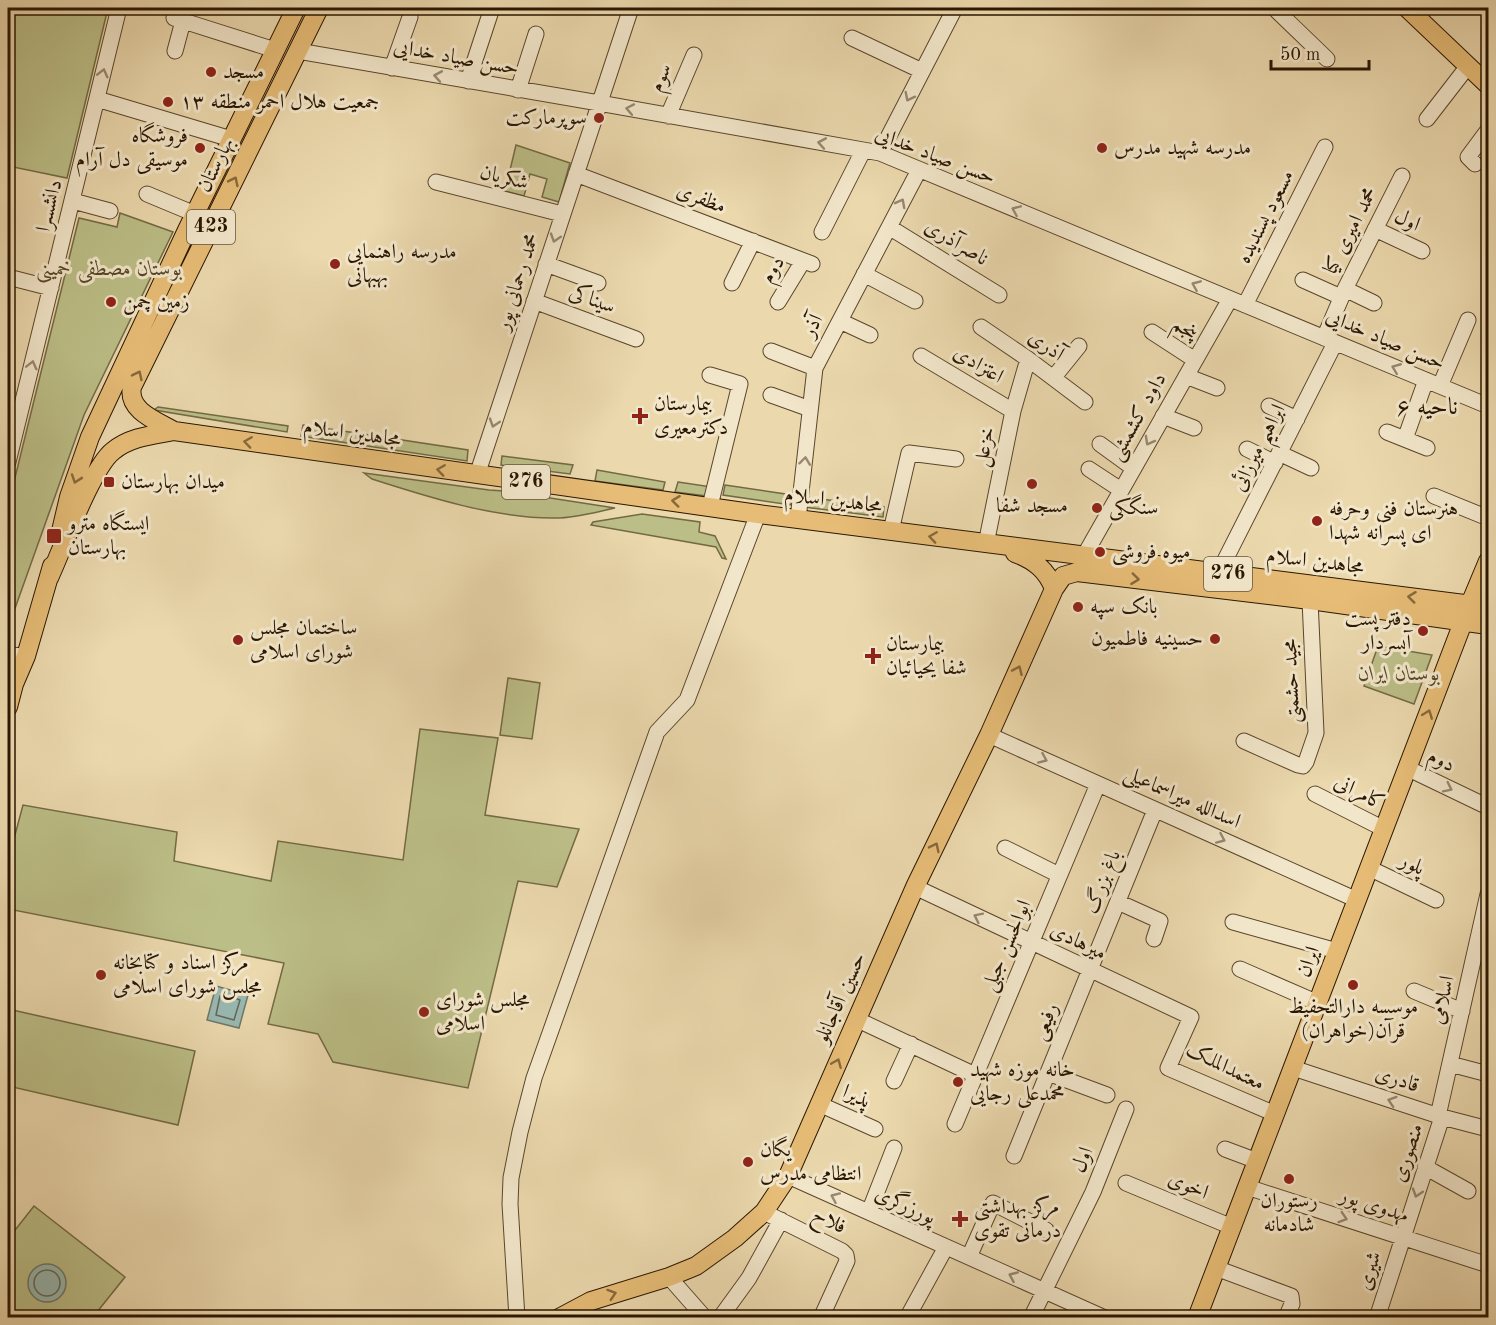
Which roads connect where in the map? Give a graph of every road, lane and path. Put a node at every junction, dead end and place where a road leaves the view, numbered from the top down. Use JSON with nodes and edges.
{"nodes":[{"id":1,"x":119,"y":8,"type":"edge"},
{"id":2,"x":296,"y":8,"type":"edge"},
{"id":3,"x":319,"y":8,"type":"edge"},
{"id":4,"x":492,"y":8,"type":"edge"},
{"id":5,"x":631,"y":8,"type":"edge"},
{"id":6,"x":955,"y":8,"type":"edge"},
{"id":7,"x":1274,"y":8,"type":"edge"},
{"id":8,"x":1407,"y":8,"type":"edge"},
{"id":9,"x":179,"y":14,"type":"edge"},
{"id":10,"x":411,"y":17,"type":"dead end"},
{"id":11,"x":536,"y":34,"type":"dead end"},
{"id":12,"x":852,"y":38,"type":"dead end"},
{"id":13,"x":275,"y":50,"type":"junction"},
{"id":14,"x":175,"y":51,"type":"dead end"},
{"id":15,"x":298,"y":51,"type":"junction"},
{"id":16,"x":694,"y":56,"type":"dead end"},
{"id":17,"x":1327,"y":59,"type":"dead end"},
{"id":18,"x":1468,"y":66,"type":"junction"},
{"id":19,"x":392,"y":68,"type":"junction"},
{"id":20,"x":922,"y":71,"type":"junction"},
{"id":21,"x":468,"y":81,"type":"junction"},
{"id":22,"x":1488,"y":85,"type":"edge"},
{"id":23,"x":518,"y":90,"type":"junction"},
{"id":24,"x":97,"y":99,"type":"junction"},
{"id":25,"x":599,"y":103,"type":"junction"},
{"id":26,"x":668,"y":116,"type":"junction"},
{"id":27,"x":1427,"y":119,"type":"dead end"},
{"id":28,"x":1488,"y":130,"type":"edge"},
{"id":29,"x":231,"y":139,"type":"junction"},
{"id":30,"x":1325,"y":147,"type":"dead end"},
{"id":31,"x":863,"y":151,"type":"junction"},
{"id":32,"x":880,"y":153,"type":"junction"},
{"id":33,"x":1475,"y":164,"type":"dead end"},
{"id":34,"x":919,"y":170,"type":"junction"},
{"id":35,"x":576,"y":174,"type":"junction"},
{"id":36,"x":1402,"y":176,"type":"dead end"},
{"id":37,"x":436,"y":182,"type":"dead end"},
{"id":38,"x":147,"y":194,"type":"dead end"},
{"id":39,"x":73,"y":201,"type":"junction"},
{"id":40,"x":110,"y":211,"type":"dead end"},
{"id":41,"x":195,"y":214,"type":"junction"},
{"id":42,"x":562,"y":214,"type":"junction"},
{"id":43,"x":889,"y":227,"type":"junction"},
{"id":44,"x":1375,"y":229,"type":"junction"},
{"id":45,"x":822,"y":232,"type":"dead end"},
{"id":46,"x":753,"y":241,"type":"junction"},
{"id":47,"x":1422,"y":251,"type":"dead end"},
{"id":48,"x":808,"y":262,"type":"joint"},
{"id":49,"x":546,"y":264,"type":"junction"},
{"id":50,"x":864,"y":274,"type":"junction"},
{"id":51,"x":8,"y":277,"type":"edge"},
{"id":52,"x":1304,"y":280,"type":"dead end"},
{"id":53,"x":598,"y":283,"type":"dead end"},
{"id":54,"x":732,"y":283,"type":"dead end"},
{"id":55,"x":51,"y":288,"type":"junction"},
{"id":56,"x":1343,"y":293,"type":"junction"},
{"id":57,"x":999,"y":295,"type":"dead end"},
{"id":58,"x":1230,"y":299,"type":"junction"},
{"id":59,"x":534,"y":301,"type":"junction"},
{"id":60,"x":915,"y":301,"type":"dead end"},
{"id":61,"x":778,"y":302,"type":"dead end"},
{"id":62,"x":1374,"y":303,"type":"dead end"},
{"id":63,"x":1245,"y":305,"type":"junction"},
{"id":64,"x":1468,"y":320,"type":"dead end"},
{"id":65,"x":840,"y":321,"type":"junction"},
{"id":66,"x":981,"y":327,"type":"dead end"},
{"id":67,"x":1152,"y":332,"type":"dead end"},
{"id":68,"x":870,"y":335,"type":"dead end"},
{"id":69,"x":636,"y":339,"type":"dead end"},
{"id":70,"x":1330,"y":340,"type":"junction"},
{"id":71,"x":1079,"y":346,"type":"dead end"},
{"id":72,"x":771,"y":351,"type":"dead end"},
{"id":73,"x":921,"y":356,"type":"dead end"},
{"id":74,"x":1028,"y":359,"type":"junction"},
{"id":75,"x":1195,"y":360,"type":"junction"},
{"id":76,"x":815,"y":368,"type":"junction"},
{"id":77,"x":710,"y":375,"type":"dead end"},
{"id":78,"x":1186,"y":376,"type":"junction"},
{"id":79,"x":1054,"y":377,"type":"junction"},
{"id":80,"x":1433,"y":383,"type":"junction"},
{"id":81,"x":1217,"y":388,"type":"dead end"},
{"id":82,"x":771,"y":395,"type":"dead end"},
{"id":83,"x":1086,"y":402,"type":"dead end"},
{"id":84,"x":1269,"y":406,"type":"dead end"},
{"id":85,"x":1488,"y":406,"type":"edge"},
{"id":86,"x":810,"y":409,"type":"junction"},
{"id":87,"x":1013,"y":411,"type":"junction"},
{"id":88,"x":1163,"y":416,"type":"junction"},
{"id":89,"x":1297,"y":419,"type":"junction"},
{"id":90,"x":1194,"y":428,"type":"dead end"},
{"id":91,"x":174,"y":431,"type":"junction"},
{"id":92,"x":1387,"y":432,"type":"dead end"},
{"id":93,"x":1405,"y":439,"type":"junction"},
{"id":94,"x":1100,"y":444,"type":"dead end"},
{"id":95,"x":1427,"y":448,"type":"dead end"},
{"id":96,"x":1247,"y":449,"type":"dead end"},
{"id":97,"x":1277,"y":458,"type":"junction"},
{"id":98,"x":956,"y":459,"type":"dead end"},
{"id":99,"x":8,"y":462,"type":"edge"},
{"id":100,"x":1134,"y":468,"type":"junction"},
{"id":101,"x":1311,"y":468,"type":"dead end"},
{"id":102,"x":1089,"y":469,"type":"dead end"},
{"id":103,"x":477,"y":475,"type":"junction"},
{"id":104,"x":1121,"y":490,"type":"junction"},
{"id":105,"x":1434,"y":496,"type":"dead end"},
{"id":106,"x":710,"y":506,"type":"junction"},
{"id":107,"x":758,"y":514,"type":"junction"},
{"id":108,"x":1488,"y":518,"type":"edge"},
{"id":109,"x":798,"y":519,"type":"junction"},
{"id":110,"x":891,"y":531,"type":"junction"},
{"id":111,"x":986,"y":544,"type":"junction"},
{"id":112,"x":1488,"y":561,"type":"edge"},
{"id":113,"x":1080,"y":564,"type":"junction"},
{"id":114,"x":1219,"y":572,"type":"junction"},
{"id":115,"x":49,"y":578,"type":"junction"},
{"id":116,"x":1054,"y":589,"type":"junction"},
{"id":117,"x":1310,"y":600,"type":"junction"},
{"id":118,"x":1470,"y":604,"type":"junction"},
{"id":119,"x":1488,"y":607,"type":"edge"},
{"id":120,"x":1463,"y":622,"type":"junction"},
{"id":121,"x":1488,"y":625,"type":"edge"},
{"id":122,"x":17,"y":656,"type":"edge"},
{"id":123,"x":11,"y":683,"type":"edge"},
{"id":124,"x":8,"y":707,"type":"edge"},
{"id":125,"x":989,"y":735,"type":"junction"},
{"id":126,"x":1244,"y":741,"type":"dead end"},
{"id":127,"x":1407,"y":768,"type":"junction"},
{"id":128,"x":1098,"y":784,"type":"junction"},
{"id":129,"x":1315,"y":794,"type":"dead end"},
{"id":130,"x":1488,"y":807,"type":"edge"},
{"id":131,"x":1155,"y":810,"type":"junction"},
{"id":132,"x":1384,"y":830,"type":"junction"},
{"id":133,"x":1005,"y":848,"type":"dead end"},
{"id":134,"x":1369,"y":868,"type":"junction"},
{"id":135,"x":1059,"y":875,"type":"junction"},
{"id":136,"x":915,"y":887,"type":"junction"},
{"id":137,"x":1488,"y":894,"type":"edge"},
{"id":138,"x":1357,"y":900,"type":"junction"},
{"id":139,"x":1436,"y":900,"type":"dead end"},
{"id":140,"x":1118,"y":902,"type":"junction"},
{"id":141,"x":1486,"y":915,"type":"edge"},
{"id":142,"x":1233,"y":922,"type":"dead end"},
{"id":143,"x":1154,"y":939,"type":"dead end"},
{"id":144,"x":1031,"y":943,"type":"junction"},
{"id":145,"x":1337,"y":951,"type":"junction"},
{"id":146,"x":1481,"y":960,"type":"edge"},
{"id":147,"x":1240,"y":969,"type":"dead end"},
{"id":148,"x":1090,"y":971,"type":"junction"},
{"id":149,"x":1414,"y":991,"type":"dead end"},
{"id":150,"x":1318,"y":1003,"type":"junction"},
{"id":151,"x":1462,"y":1011,"type":"junction"},
{"id":152,"x":1191,"y":1017,"type":"joint"},
{"id":153,"x":856,"y":1019,"type":"junction"},
{"id":154,"x":911,"y":1044,"type":"junction"},
{"id":155,"x":1450,"y":1064,"type":"junction"},
{"id":156,"x":1293,"y":1068,"type":"junction"},
{"id":157,"x":1048,"y":1073,"type":"junction"},
{"id":158,"x":1488,"y":1074,"type":"edge"},
{"id":159,"x":975,"y":1075,"type":"junction"},
{"id":160,"x":894,"y":1081,"type":"dead end"},
{"id":161,"x":1107,"y":1095,"type":"dead end"},
{"id":162,"x":819,"y":1104,"type":"junction"},
{"id":163,"x":1126,"y":1109,"type":"dead end"},
{"id":164,"x":1275,"y":1114,"type":"junction"},
{"id":165,"x":1440,"y":1117,"type":"junction"},
{"id":166,"x":955,"y":1124,"type":"dead end"},
{"id":167,"x":875,"y":1129,"type":"dead end"},
{"id":168,"x":1488,"y":1129,"type":"edge"},
{"id":169,"x":894,"y":1148,"type":"dead end"},
{"id":170,"x":1225,"y":1149,"type":"dead end"},
{"id":171,"x":1014,"y":1156,"type":"dead end"},
{"id":172,"x":1257,"y":1161,"type":"junction"},
{"id":173,"x":1425,"y":1167,"type":"junction"},
{"id":174,"x":788,"y":1176,"type":"junction"},
{"id":175,"x":1126,"y":1183,"type":"dead end"},
{"id":176,"x":1247,"y":1187,"type":"junction"},
{"id":177,"x":1468,"y":1191,"type":"dead end"},
{"id":178,"x":764,"y":1212,"type":"junction"},
{"id":179,"x":869,"y":1212,"type":"junction"},
{"id":180,"x":781,"y":1220,"type":"junction"},
{"id":181,"x":1232,"y":1227,"type":"junction"},
{"id":182,"x":1046,"y":1230,"type":"dead end"},
{"id":183,"x":1402,"y":1237,"type":"junction"},
{"id":184,"x":946,"y":1247,"type":"junction"},
{"id":185,"x":969,"y":1257,"type":"junction"},
{"id":186,"x":1488,"y":1265,"type":"edge"},
{"id":187,"x":1216,"y":1268,"type":"junction"},
{"id":188,"x":669,"y":1277,"type":"junction"},
{"id":189,"x":1044,"y":1291,"type":"junction"},
{"id":190,"x":518,"y":1317,"type":"edge"},
{"id":191,"x":559,"y":1317,"type":"edge"},
{"id":192,"x":705,"y":1317,"type":"edge"},
{"id":193,"x":720,"y":1317,"type":"edge"},
{"id":194,"x":821,"y":1317,"type":"edge"},
{"id":195,"x":907,"y":1317,"type":"edge"},
{"id":196,"x":1031,"y":1317,"type":"edge"},
{"id":197,"x":1105,"y":1317,"type":"edge"},
{"id":198,"x":1197,"y":1317,"type":"edge"},
{"id":199,"x":1286,"y":1317,"type":"edge"},
{"id":200,"x":1377,"y":1317,"type":"edge"}],
"edges":[{"from":24,"to":1,"type":"street","name":"دانشسرا","one_way":true},
{"from":2,"to":13,"type":"main road","name":"بهارستان","number":"423"},
{"from":3,"to":15,"type":"main road","name":"بهارستان","number":"423"},
{"from":4,"to":21,"type":"street"},
{"from":5,"to":25,"type":"street","name":"محمد رحمانی پور"},
{"from":6,"to":20,"type":"street"},
{"from":7,"to":17,"type":"street"},
{"from":8,"to":18,"type":"main road"},
{"from":9,"to":13,"type":"street"},
{"from":9,"to":14,"type":"street"},
{"from":10,"to":19,"type":"street"},
{"from":11,"to":23,"type":"street"},
{"from":12,"to":20,"type":"street"},
{"from":13,"to":29,"type":"main road","name":"بهارستان","number":"423"},
{"from":15,"to":19,"type":"street","name":"حسن صیاد خدایی"},
{"from":91,"to":15,"type":"main road","name":"بهارستان","number":"423","one_way":true},
{"from":16,"to":26,"type":"street","name":"سوم"},
{"from":18,"to":22,"type":"main road"},
{"from":18,"to":27,"type":"street"},
{"from":21,"to":19,"type":"street","name":"حسن صیاد خدایی","one_way":true},
{"from":20,"to":32,"type":"street","one_way":true},
{"from":21,"to":23,"type":"street","name":"حسن صیاد خدایی"},
{"from":23,"to":25,"type":"street","name":"حسن صیاد خدایی"},
{"from":24,"to":29,"type":"street"},
{"from":24,"to":39,"type":"street","name":"دانشسرا"},
{"from":26,"to":25,"type":"street","name":"حسن صیاد خدایی","one_way":true},
{"from":25,"to":35,"type":"street","name":"محمد رحمانی پور"},
{"from":31,"to":26,"type":"street","name":"حسن صیاد خدایی","one_way":true},
{"from":28,"to":33,"type":"street"},
{"from":29,"to":41,"type":"main road","name":"بهارستان","number":"423"},
{"from":30,"to":63,"type":"street","name":"مسعود پسندیده"},
{"from":31,"to":32,"type":"street","name":"حسن صیاد خدایی"},
{"from":31,"to":45,"type":"street"},
{"from":32,"to":34,"type":"street","name":"حسن صیاد خدایی"},
{"from":43,"to":34,"type":"street","name":"آذر","one_way":true},
{"from":58,"to":34,"type":"street","name":"حسن صیاد خدایی","one_way":true},
{"from":35,"to":42,"type":"street","name":"محمد رحمانی پور"},
{"from":35,"to":46,"type":"street","name":"مظفری"},
{"from":36,"to":44,"type":"street","name":"محمد امیری کیا"},
{"from":37,"to":42,"type":"street","name":"شکریان"},
{"from":38,"to":41,"type":"street"},
{"from":39,"to":40,"type":"street"},
{"from":39,"to":55,"type":"street","name":"دانشسرا"},
{"from":41,"to":115,"type":"main road","name":"بهارستان","number":"423","one_way":true},
{"from":42,"to":49,"type":"street","name":"محمد رحمانی پور","one_way":true},
{"from":43,"to":50,"type":"street","name":"آذر"},
{"from":43,"to":57,"type":"street","name":"ناصرآذری"},
{"from":44,"to":47,"type":"street","name":"اول"},
{"from":44,"to":56,"type":"street","name":"محمد امیری کیا"},
{"from":46,"to":48,"type":"street","name":"مظفری"},
{"from":46,"to":54,"type":"street"},
{"from":48,"to":61,"type":"street","name":"دوم"},
{"from":49,"to":53,"type":"street"},
{"from":49,"to":59,"type":"street","name":"محمد رحمانی پور"},
{"from":50,"to":60,"type":"street"},
{"from":50,"to":65,"type":"street","name":"آذر"},
{"from":51,"to":55,"type":"street"},
{"from":52,"to":56,"type":"street"},
{"from":99,"to":55,"type":"street","name":"دانشسرا","one_way":true},
{"from":56,"to":62,"type":"street"},
{"from":56,"to":70,"type":"street","name":"محمد امیری کیا"},
{"from":58,"to":63,"type":"street","name":"حسن صیاد خدایی"},
{"from":58,"to":75,"type":"street","name":"داود کشمشی"},
{"from":59,"to":69,"type":"street","name":"سیناکی"},
{"from":59,"to":103,"type":"street","name":"محمد رحمانی پور","one_way":true},
{"from":63,"to":70,"type":"street","name":"حسن صیاد خدایی"},
{"from":64,"to":80,"type":"street"},
{"from":65,"to":68,"type":"street"},
{"from":65,"to":76,"type":"street","name":"آذر"},
{"from":66,"to":74,"type":"street","name":"آذری"},
{"from":67,"to":75,"type":"street","name":"پنجم"},
{"from":80,"to":70,"type":"street","name":"حسن صیاد خدایی","one_way":true},
{"from":70,"to":89,"type":"street","name":"ابراهیم میرزائی"},
{"from":71,"to":79,"type":"street"},
{"from":72,"to":76,"type":"street"},
{"from":73,"to":87,"type":"street","name":"اعتزادی"},
{"from":74,"to":79,"type":"street","name":"آذری"},
{"from":74,"to":87,"type":"street","name":"خزعل"},
{"from":75,"to":78,"type":"street","name":"داود کشمشی"},
{"from":76,"to":86,"type":"street","name":"آذر"},
{"from":77,"to":106,"type":"street"},
{"from":78,"to":81,"type":"street"},
{"from":78,"to":88,"type":"street","name":"داود کشمشی"},
{"from":79,"to":83,"type":"street","name":"آذری"},
{"from":80,"to":85,"type":"street","name":"حسن صیاد خدایی"},
{"from":80,"to":93,"type":"street"},
{"from":82,"to":86,"type":"street"},
{"from":84,"to":89,"type":"street"},
{"from":109,"to":86,"type":"street","name":"آذر","one_way":true},
{"from":87,"to":111,"type":"street","name":"خزعل"},
{"from":88,"to":90,"type":"street"},
{"from":88,"to":100,"type":"street","name":"داود کشمشی","one_way":true},
{"from":89,"to":97,"type":"street","name":"ابراهیم میرزائی"},
{"from":103,"to":91,"type":"main road","name":"مجاهدین اسلام","number":"276","one_way":true},
{"from":91,"to":115,"type":"main road","name":"بهارستان"},
{"from":92,"to":93,"type":"street"},
{"from":93,"to":95,"type":"street"},
{"from":94,"to":100,"type":"street"},
{"from":96,"to":97,"type":"street"},
{"from":97,"to":101,"type":"street"},
{"from":97,"to":114,"type":"street","name":"ابراهیم میرزائی"},
{"from":98,"to":110,"type":"street"},
{"from":100,"to":104,"type":"street","name":"داود کشمشی"},
{"from":102,"to":104,"type":"street"},
{"from":106,"to":103,"type":"main road","name":"مجاهدین اسلام","number":"276","one_way":true},
{"from":104,"to":113,"type":"street","name":"داود کشمشی"},
{"from":105,"to":108,"type":"street"},
{"from":106,"to":107,"type":"main road","name":"مجاهدین اسلام","number":"276"},
{"from":107,"to":109,"type":"main road","name":"مجاهدین اسلام","number":"276"},
{"from":107,"to":190,"type":"street"},
{"from":109,"to":110,"type":"main road","name":"مجاهدین اسلام","number":"276"},
{"from":111,"to":110,"type":"main road","name":"مجاهدین اسلام","number":"276","one_way":true},
{"from":111,"to":113,"type":"main road","name":"مجاهدین اسلام","number":"276"},
{"from":111,"to":116,"type":"main road"},
{"from":112,"to":118,"type":"main road","name":"ایران"},
{"from":113,"to":114,"type":"main road","name":"مجاهدین اسلام","number":"276"},
{"from":113,"to":116,"type":"main road"},
{"from":113,"to":117,"type":"main road","name":"مجاهدین اسلام","number":"276","one_way":true},
{"from":118,"to":114,"type":"main road","name":"مجاهدین اسلام","number":"276","one_way":true},
{"from":115,"to":122,"type":"main road","name":"بهارستان","number":"423"},
{"from":125,"to":116,"type":"main road","name":"حسین آقاجانلو","one_way":true},
{"from":117,"to":120,"type":"main road","name":"مجاهدین اسلام","number":"276"},
{"from":117,"to":126,"type":"street","name":"مجید حشمتی"},
{"from":118,"to":119,"type":"main road","name":"مجاهدین اسلام","number":"276"},
{"from":118,"to":120,"type":"main road","name":"ایران"},
{"from":120,"to":121,"type":"main road","name":"مجاهدین اسلام","number":"276"},
{"from":127,"to":120,"type":"main road","name":"ایران","one_way":true},
{"from":122,"to":123,"type":"main road","name":"بهارستان","number":"423"},
{"from":123,"to":124,"type":"main road","name":"بهارستان","number":"423"},
{"from":125,"to":128,"type":"street","name":"اسدالله میراسماعیلی","one_way":true},
{"from":136,"to":125,"type":"main road","name":"حسین آقاجانلو","one_way":true},
{"from":127,"to":130,"type":"street","name":"دوم","one_way":true},
{"from":127,"to":132,"type":"main road","name":"ایران"},
{"from":128,"to":131,"type":"street","name":"اسدالله میراسماعیلی"},
{"from":128,"to":135,"type":"street","name":"ابوالحسن جبلی"},
{"from":129,"to":132,"type":"street","name":"کامرانی"},
{"from":131,"to":138,"type":"street","name":"اسدالله میراسماعیلی","one_way":true},
{"from":131,"to":140,"type":"street","name":"باغ بزرگ"},
{"from":132,"to":134,"type":"main road","name":"ایران"},
{"from":133,"to":135,"type":"street"},
{"from":134,"to":138,"type":"main road","name":"ایران"},
{"from":134,"to":139,"type":"street","name":"پلور"},
{"from":135,"to":144,"type":"street","name":"ابوالحسن جبلی"},
{"from":144,"to":136,"type":"street","name":"میرهادی","one_way":true},
{"from":136,"to":153,"type":"main road","name":"حسین آقاجانلو"},
{"from":137,"to":141,"type":"street","name":"اسلامی"},
{"from":138,"to":145,"type":"main road","name":"ایران"},
{"from":140,"to":143,"type":"street"},
{"from":140,"to":148,"type":"street","name":"باغ بزرگ"},
{"from":141,"to":146,"type":"street","name":"اسلامی"},
{"from":142,"to":145,"type":"street"},
{"from":144,"to":148,"type":"street","name":"میرهادی"},
{"from":144,"to":159,"type":"street","name":"ابوالحسن جبلی"},
{"from":145,"to":150,"type":"main road","name":"ایران"},
{"from":146,"to":151,"type":"street","name":"اسلامی"},
{"from":147,"to":150,"type":"street"},
{"from":148,"to":152,"type":"street","name":"میرهادی"},
{"from":148,"to":157,"type":"street","name":"رفیعی"},
{"from":149,"to":151,"type":"street"},
{"from":150,"to":156,"type":"main road","name":"ایران"},
{"from":151,"to":155,"type":"street","name":"اسلامی"},
{"from":152,"to":164,"type":"street","name":"معتمدالملک"},
{"from":153,"to":154,"type":"street"},
{"from":162,"to":153,"type":"main road","name":"حسین آقاجانلو","one_way":true},
{"from":154,"to":159,"type":"street"},
{"from":154,"to":160,"type":"street"},
{"from":155,"to":158,"type":"street"},
{"from":155,"to":165,"type":"street","name":"اسلامی"},
{"from":156,"to":164,"type":"main road","name":"ایران"},
{"from":165,"to":156,"type":"street","name":"قادرى","one_way":true},
{"from":157,"to":161,"type":"street"},
{"from":157,"to":171,"type":"street","name":"رفیعی"},
{"from":159,"to":166,"type":"street","name":"ابوالحسن جبلی"},
{"from":162,"to":167,"type":"street","name":"پذیرا"},
{"from":162,"to":174,"type":"main road","name":"حسین آقاجانلو"},
{"from":163,"to":189,"type":"street","name":"اول"},
{"from":164,"to":172,"type":"main road","name":"ایران"},
{"from":165,"to":168,"type":"street","name":"قادرى"},
{"from":165,"to":173,"type":"street","name":"منصوری"},
{"from":169,"to":179,"type":"street"},
{"from":170,"to":172,"type":"street"},
{"from":172,"to":176,"type":"main road","name":"ایران"},
{"from":173,"to":177,"type":"street"},
{"from":173,"to":183,"type":"street","name":"منصوری","one_way":true},
{"from":174,"to":178,"type":"main road","name":"حسین آقاجانلو"},
{"from":179,"to":174,"type":"street","name":"پورزرگری","one_way":true},
{"from":175,"to":181,"type":"street","name":"اخوی"},
{"from":176,"to":181,"type":"main road","name":"ایران"},
{"from":176,"to":183,"type":"street","name":"مهدوی پور","one_way":true},
{"from":178,"to":180,"type":"street","name":"فلاح"},
{"from":178,"to":188,"type":"main road","name":"حسین آقاجانلو"},
{"from":179,"to":184,"type":"street","name":"پورزرگری"},
{"from":180,"to":193,"type":"street"},
{"from":180,"to":194,"type":"street","name":"فلاح"},
{"from":181,"to":187,"type":"main road","name":"ایران"},
{"from":182,"to":185,"type":"street"},
{"from":183,"to":186,"type":"street","name":"مهدوی پور"},
{"from":183,"to":200,"type":"street","name":"شیری"},
{"from":184,"to":185,"type":"street","name":"پورزرگری"},
{"from":184,"to":195,"type":"street"},
{"from":189,"to":185,"type":"street","name":"پورزرگری","one_way":true},
{"from":187,"to":198,"type":"main road","name":"ایران"},
{"from":187,"to":199,"type":"street"},
{"from":191,"to":188,"type":"main road","name":"حسین آقاجانلو","one_way":true},
{"from":188,"to":192,"type":"street"},
{"from":189,"to":196,"type":"street","name":"اول"},
{"from":189,"to":197,"type":"street","name":"پورزرگری"}]}
